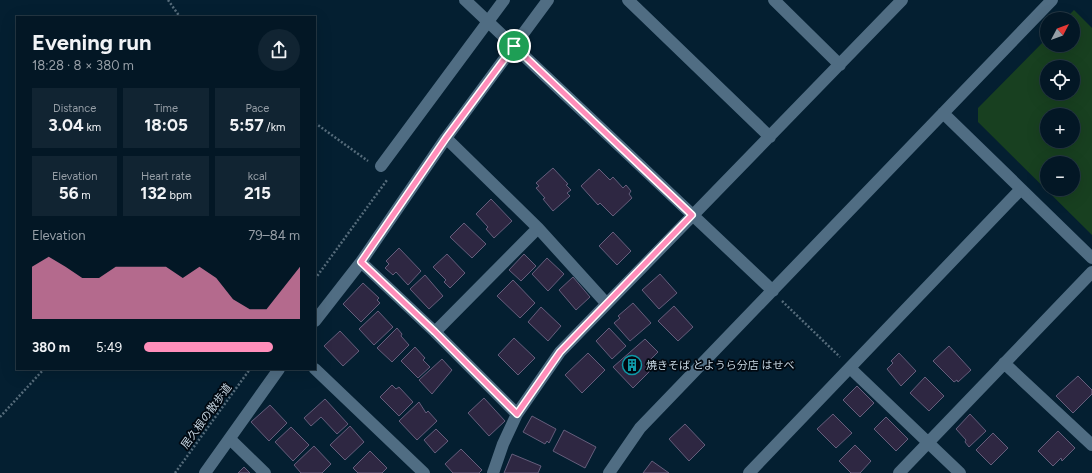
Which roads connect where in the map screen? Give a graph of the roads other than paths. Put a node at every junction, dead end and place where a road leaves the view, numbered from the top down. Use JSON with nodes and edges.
{"nodes":[{"id":1,"x":465,"y":0,"type":"edge"},
{"id":2,"x":504,"y":0,"type":"edge"},
{"id":3,"x":548,"y":0,"type":"edge"},
{"id":4,"x":628,"y":0,"type":"edge"},
{"id":5,"x":774,"y":0,"type":"edge"},
{"id":6,"x":902,"y":0,"type":"edge"},
{"id":7,"x":1052,"y":0,"type":"edge"},
{"id":8,"x":488,"y":21,"type":"junction"},
{"id":9,"x":514,"y":46,"type":"junction"},
{"id":10,"x":840,"y":65,"type":"junction"},
{"id":11,"x":944,"y":113,"type":"junction"},
{"id":12,"x":770,"y":137,"type":"junction"},
{"id":13,"x":446,"y":138,"type":"junction"},
{"id":14,"x":381,"y":166,"type":"road end"},
{"id":15,"x":1021,"y":188,"type":"junction"},
{"id":16,"x":692,"y":215,"type":"junction"},
{"id":17,"x":538,"y":228,"type":"junction"},
{"id":18,"x":1092,"y":258,"type":"edge"},
{"id":19,"x":361,"y":262,"type":"junction"},
{"id":20,"x":1092,"y":272,"type":"edge"},
{"id":21,"x":773,"y":291,"type":"junction"},
{"id":22,"x":606,"y":304,"type":"junction"},
{"id":23,"x":316,"y":320,"type":"edge"},
{"id":24,"x":435,"y":332,"type":"junction"},
{"id":25,"x":1004,"y":363,"type":"junction"},
{"id":26,"x":850,"y":368,"type":"junction"},
{"id":27,"x":279,"y":370,"type":"edge"},
{"id":28,"x":316,"y":370,"type":"edge"},
{"id":29,"x":517,"y":414,"type":"junction"},
{"id":30,"x":230,"y":439,"type":"junction"},
{"id":31,"x":1090,"y":439,"type":"edge"},
{"id":32,"x":929,"y":442,"type":"junction"},
{"id":33,"x":206,"y":473,"type":"edge"},
{"id":34,"x":265,"y":473,"type":"edge"},
{"id":35,"x":424,"y":473,"type":"edge"},
{"id":36,"x":493,"y":473,"type":"edge"},
{"id":37,"x":609,"y":473,"type":"edge"},
{"id":38,"x":749,"y":473,"type":"edge"},
{"id":39,"x":899,"y":473,"type":"edge"},
{"id":40,"x":960,"y":473,"type":"edge"}],
"edges":[{"from":1,"to":8,"type":"street"},
{"from":2,"to":8,"type":"street"},
{"from":3,"to":9,"type":"street"},
{"from":4,"to":12,"type":"street"},
{"from":5,"to":10,"type":"street"},
{"from":6,"to":10,"type":"street"},
{"from":7,"to":11,"type":"street"},
{"from":8,"to":9,"type":"street"},
{"from":8,"to":14,"type":"street"},
{"from":9,"to":13,"type":"street"},
{"from":9,"to":16,"type":"street"},
{"from":10,"to":12,"type":"street"},
{"from":11,"to":15,"type":"street"},
{"from":11,"to":21,"type":"street"},
{"from":12,"to":16,"type":"street"},
{"from":13,"to":17,"type":"street"},
{"from":13,"to":19,"type":"street"},
{"from":15,"to":18,"type":"street"},
{"from":15,"to":26,"type":"street"},
{"from":16,"to":21,"type":"street"},
{"from":16,"to":22,"type":"street"},
{"from":17,"to":22,"type":"street"},
{"from":17,"to":24,"type":"street"},
{"from":19,"to":23,"type":"street"},
{"from":19,"to":24,"type":"street"},
{"from":20,"to":25,"type":"street"},
{"from":21,"to":37,"type":"street"},
{"from":22,"to":29,"type":"street"},
{"from":24,"to":29,"type":"street"},
{"from":25,"to":31,"type":"street"},
{"from":25,"to":32,"type":"street"},
{"from":26,"to":32,"type":"street"},
{"from":26,"to":38,"type":"street"},
{"from":27,"to":30,"type":"street"},
{"from":28,"to":35,"type":"street"},
{"from":29,"to":36,"type":"street"},
{"from":30,"to":33,"type":"street"},
{"from":30,"to":34,"type":"street"},
{"from":32,"to":39,"type":"street"},
{"from":32,"to":40,"type":"street"}]}
